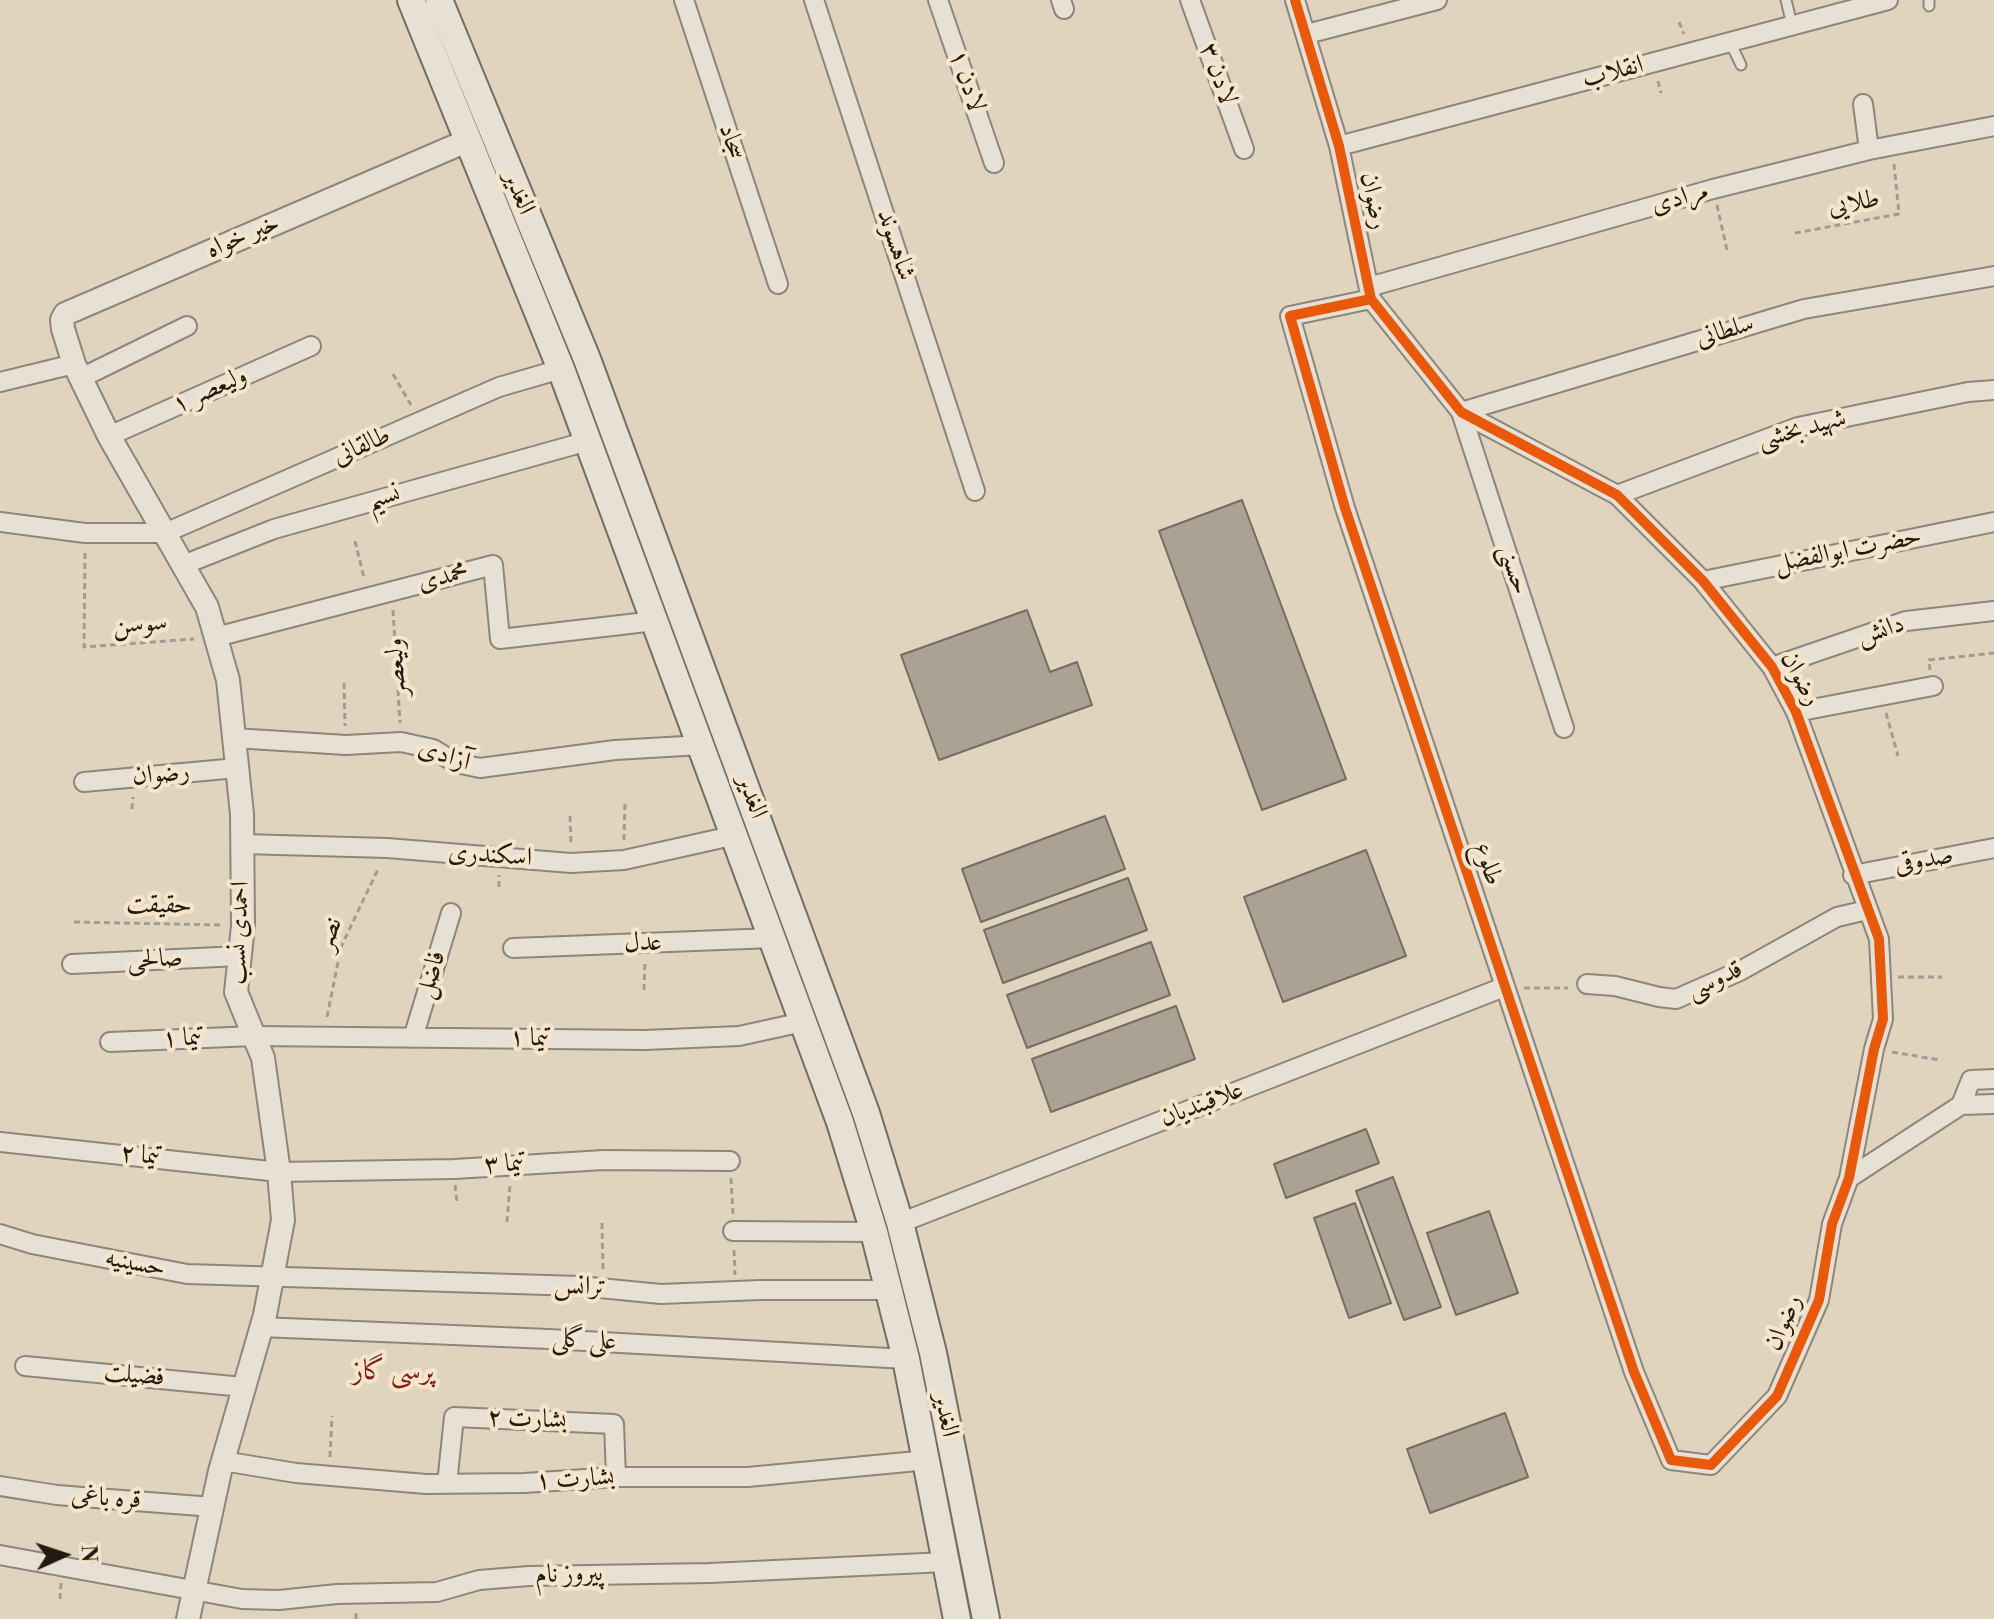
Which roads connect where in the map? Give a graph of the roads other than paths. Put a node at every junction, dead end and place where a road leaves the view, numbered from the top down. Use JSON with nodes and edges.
{"nodes":[{"id":1,"x":411,"y":0,"type":"edge"},
{"id":2,"x":439,"y":0,"type":"edge"},
{"id":3,"x":684,"y":0,"type":"edge"},
{"id":4,"x":814,"y":0,"type":"edge"},
{"id":5,"x":938,"y":0,"type":"edge"},
{"id":6,"x":1190,"y":0,"type":"edge"},
{"id":7,"x":1295,"y":0,"type":"edge"},
{"id":8,"x":1437,"y":0,"type":"edge"},
{"id":9,"x":1786,"y":0,"type":"edge"},
{"id":10,"x":1888,"y":0,"type":"edge"},
{"id":11,"x":1792,"y":25,"type":"junction"},
{"id":12,"x":1307,"y":34,"type":"junction"},
{"id":13,"x":1730,"y":42,"type":"junction"},
{"id":14,"x":1741,"y":65,"type":"dead end"},
{"id":15,"x":1863,"y":104,"type":"dead end"},
{"id":16,"x":1994,"y":126,"type":"edge"},
{"id":17,"x":469,"y":140,"type":"junction"},
{"id":18,"x":1339,"y":146,"type":"junction"},
{"id":19,"x":1244,"y":149,"type":"dead end"},
{"id":20,"x":1869,"y":150,"type":"junction"},
{"id":21,"x":994,"y":163,"type":"dead end"},
{"id":22,"x":1994,"y":276,"type":"edge"},
{"id":23,"x":778,"y":284,"type":"dead end"},
{"id":24,"x":1370,"y":293,"type":"junction"},
{"id":25,"x":187,"y":326,"type":"dead end"},
{"id":26,"x":311,"y":346,"type":"dead end"},
{"id":27,"x":561,"y":369,"type":"junction"},
{"id":28,"x":78,"y":371,"type":"junction"},
{"id":29,"x":0,"y":382,"type":"edge"},
{"id":30,"x":1994,"y":390,"type":"edge"},
{"id":31,"x":1461,"y":412,"type":"junction"},
{"id":32,"x":109,"y":436,"type":"junction"},
{"id":33,"x":588,"y":441,"type":"junction"},
{"id":34,"x":975,"y":491,"type":"dead end"},
{"id":35,"x":1617,"y":495,"type":"junction"},
{"id":36,"x":0,"y":522,"type":"edge"},
{"id":37,"x":1994,"y":522,"type":"edge"},
{"id":38,"x":165,"y":533,"type":"junction"},
{"id":39,"x":183,"y":565,"type":"junction"},
{"id":40,"x":1703,"y":581,"type":"junction"},
{"id":41,"x":1994,"y":611,"type":"edge"},
{"id":42,"x":655,"y":621,"type":"junction"},
{"id":43,"x":216,"y":637,"type":"junction"},
{"id":44,"x":1772,"y":667,"type":"junction"},
{"id":45,"x":1933,"y":686,"type":"road end"},
{"id":46,"x":1796,"y":712,"type":"junction"},
{"id":47,"x":1564,"y":728,"type":"dead end"},
{"id":48,"x":234,"y":738,"type":"junction"},
{"id":49,"x":702,"y":745,"type":"junction"},
{"id":50,"x":237,"y":768,"type":"junction"},
{"id":51,"x":84,"y":782,"type":"dead end"},
{"id":52,"x":736,"y":835,"type":"junction"},
{"id":53,"x":242,"y":844,"type":"junction"},
{"id":54,"x":1994,"y":848,"type":"edge"},
{"id":55,"x":1853,"y":875,"type":"junction"},
{"id":56,"x":1867,"y":910,"type":"junction"},
{"id":57,"x":451,"y":913,"type":"dead end"},
{"id":58,"x":773,"y":938,"type":"junction"},
{"id":59,"x":513,"y":948,"type":"dead end"},
{"id":60,"x":239,"y":956,"type":"junction"},
{"id":61,"x":72,"y":964,"type":"dead end"},
{"id":62,"x":1587,"y":984,"type":"road end"},
{"id":63,"x":1504,"y":987,"type":"junction"},
{"id":64,"x":803,"y":1022,"type":"junction"},
{"id":65,"x":254,"y":1036,"type":"junction"},
{"id":66,"x":413,"y":1038,"type":"junction"},
{"id":67,"x":110,"y":1042,"type":"dead end"},
{"id":68,"x":1994,"y":1079,"type":"edge"},
{"id":69,"x":1994,"y":1104,"type":"edge"},
{"id":70,"x":1961,"y":1105,"type":"junction"},
{"id":71,"x":0,"y":1142,"type":"edge"},
{"id":72,"x":730,"y":1161,"type":"dead end"},
{"id":73,"x":279,"y":1172,"type":"junction"},
{"id":74,"x":1849,"y":1178,"type":"junction"},
{"id":75,"x":900,"y":1223,"type":"junction"},
{"id":76,"x":733,"y":1231,"type":"dead end"},
{"id":77,"x":874,"y":1232,"type":"junction"},
{"id":78,"x":0,"y":1234,"type":"edge"},
{"id":79,"x":272,"y":1279,"type":"junction"},
{"id":80,"x":889,"y":1290,"type":"junction"},
{"id":81,"x":261,"y":1327,"type":"junction"},
{"id":82,"x":906,"y":1359,"type":"junction"},
{"id":83,"x":25,"y":1366,"type":"dead end"},
{"id":84,"x":243,"y":1387,"type":"junction"},
{"id":85,"x":928,"y":1460,"type":"junction"},
{"id":86,"x":223,"y":1461,"type":"junction"},
{"id":87,"x":1711,"y":1465,"type":"joint"},
{"id":88,"x":616,"y":1477,"type":"junction"},
{"id":89,"x":447,"y":1484,"type":"junction"},
{"id":90,"x":0,"y":1486,"type":"edge"},
{"id":91,"x":213,"y":1507,"type":"junction"},
{"id":92,"x":0,"y":1555,"type":"edge"},
{"id":93,"x":946,"y":1562,"type":"junction"},
{"id":94,"x":195,"y":1590,"type":"junction"},
{"id":95,"x":188,"y":1619,"type":"edge"},
{"id":96,"x":957,"y":1619,"type":"edge"},
{"id":97,"x":986,"y":1619,"type":"edge"}],
"edges":[{"from":1,"to":17,"type":"main road","name":"الغدیر"},
{"from":2,"to":75,"type":"main road","name":"الغدیر"},
{"from":3,"to":23,"type":"street","name":"سجاد"},
{"from":4,"to":34,"type":"street","name":"شاهسوند"},
{"from":5,"to":21,"type":"street","name":"لادن ۱"},
{"from":6,"to":19,"type":"street","name":"لادن ۳"},
{"from":7,"to":12,"type":"street","name":"رضوان"},
{"from":8,"to":12,"type":"street"},
{"from":9,"to":11,"type":"lane"},
{"from":10,"to":11,"type":"street","name":"انقلاب"},
{"from":11,"to":13,"type":"street","name":"انقلاب"},
{"from":12,"to":18,"type":"street","name":"رضوان"},
{"from":13,"to":14,"type":"lane"},
{"from":13,"to":18,"type":"street","name":"انقلاب"},
{"from":15,"to":20,"type":"street"},
{"from":16,"to":20,"type":"street","name":"مرادی"},
{"from":17,"to":27,"type":"main road","name":"الغدیر"},
{"from":17,"to":28,"type":"street","name":"خیر خواه"},
{"from":18,"to":24,"type":"street","name":"رضوان"},
{"from":20,"to":24,"type":"street","name":"مرادی"},
{"from":22,"to":31,"type":"street","name":"سلطانی"},
{"from":24,"to":31,"type":"street","name":"رضوان"},
{"from":24,"to":63,"type":"street","name":"طلوع"},
{"from":25,"to":28,"type":"street"},
{"from":26,"to":32,"type":"street","name":"ولیعصر ۱"},
{"from":27,"to":33,"type":"main road","name":"الغدیر"},
{"from":27,"to":38,"type":"street","name":"طالقانی"},
{"from":28,"to":29,"type":"street"},
{"from":28,"to":32,"type":"street","name":"احمدی نسب"},
{"from":30,"to":35,"type":"street","name":"شهید بخشی"},
{"from":31,"to":35,"type":"street","name":"رضوان"},
{"from":31,"to":47,"type":"street","name":"حسنی"},
{"from":32,"to":38,"type":"street","name":"احمدی نسب"},
{"from":33,"to":39,"type":"street","name":"نسیم"},
{"from":33,"to":42,"type":"main road","name":"الغدیر"},
{"from":35,"to":40,"type":"street","name":"رضوان"},
{"from":36,"to":38,"type":"street"},
{"from":37,"to":40,"type":"street","name":"حضرت ابوالفضل"},
{"from":38,"to":39,"type":"street","name":"احمدی نسب"},
{"from":39,"to":43,"type":"street","name":"احمدی نسب"},
{"from":40,"to":44,"type":"street","name":"رضوان"},
{"from":41,"to":44,"type":"street","name":"دانش"},
{"from":42,"to":43,"type":"street","name":"محمدی"},
{"from":42,"to":49,"type":"main road","name":"الغدیر"},
{"from":43,"to":48,"type":"street","name":"احمدی نسب"},
{"from":44,"to":46,"type":"street","name":"رضوان"},
{"from":45,"to":46,"type":"street"},
{"from":46,"to":55,"type":"street","name":"رضوان"},
{"from":48,"to":49,"type":"street","name":"آزادی"},
{"from":48,"to":50,"type":"street","name":"احمدی نسب"},
{"from":49,"to":52,"type":"main road","name":"الغدیر"},
{"from":50,"to":51,"type":"street","name":"رضوان"},
{"from":50,"to":53,"type":"street","name":"احمدی نسب"},
{"from":52,"to":53,"type":"street","name":"اسکندری"},
{"from":52,"to":58,"type":"main road","name":"الغدیر"},
{"from":53,"to":60,"type":"street","name":"احمدی نسب"},
{"from":54,"to":55,"type":"street","name":"صدوقی"},
{"from":55,"to":56,"type":"street","name":"رضوان"},
{"from":56,"to":62,"type":"street","name":"قدوسی"},
{"from":56,"to":74,"type":"street","name":"رضوان"},
{"from":57,"to":66,"type":"street","name":"فاضل"},
{"from":58,"to":59,"type":"street","name":"عدل"},
{"from":58,"to":64,"type":"main road","name":"الغدیر"},
{"from":60,"to":61,"type":"street","name":"صالحی"},
{"from":60,"to":65,"type":"street","name":"احمدی نسب"},
{"from":63,"to":75,"type":"street","name":"علاقبندیان"},
{"from":63,"to":87,"type":"street","name":"طلوع"},
{"from":64,"to":66,"type":"street","name":"تیما ۱"},
{"from":64,"to":77,"type":"main road","name":"الغدیر"},
{"from":65,"to":66,"type":"street","name":"تیما ۱"},
{"from":65,"to":67,"type":"street","name":"۱ تیما"},
{"from":65,"to":73,"type":"street","name":"احمدی نسب"},
{"from":68,"to":70,"type":"street"},
{"from":69,"to":70,"type":"street"},
{"from":70,"to":74,"type":"street"},
{"from":71,"to":73,"type":"street","name":"تیما ۲"},
{"from":72,"to":73,"type":"street","name":"تیما ۳"},
{"from":73,"to":79,"type":"street","name":"احمدی نسب"},
{"from":74,"to":87,"type":"street","name":"رضوان"},
{"from":75,"to":77,"type":"main road"},
{"from":75,"to":97,"type":"main road","name":"الغدیر"},
{"from":76,"to":77,"type":"street"},
{"from":77,"to":80,"type":"main road","name":"الغدیر"},
{"from":78,"to":79,"type":"street","name":"حسینیه"},
{"from":79,"to":80,"type":"street","name":"ترانس"},
{"from":79,"to":81,"type":"street","name":"احمدی نسب"},
{"from":80,"to":82,"type":"main road","name":"الغدیر"},
{"from":81,"to":82,"type":"street","name":"علی گلی"},
{"from":81,"to":84,"type":"street","name":"احمدی نسب"},
{"from":82,"to":85,"type":"main road","name":"الغدیر"},
{"from":83,"to":84,"type":"street","name":"فضیلت"},
{"from":84,"to":86,"type":"street","name":"احمدی نسب"},
{"from":85,"to":88,"type":"street","name":"بشارت ۱"},
{"from":85,"to":93,"type":"main road","name":"الغدیر"},
{"from":86,"to":89,"type":"street","name":"بشارت ۱"},
{"from":86,"to":91,"type":"street","name":"احمدی نسب"},
{"from":88,"to":89,"type":"street","name":"بشارت ۱"},
{"from":88,"to":89,"type":"street","name":"بشارت ۲"},
{"from":90,"to":91,"type":"street","name":"قره باغی"},
{"from":91,"to":94,"type":"street","name":"احمدی نسب"},
{"from":92,"to":94,"type":"street","name":"پیروز نام"},
{"from":93,"to":94,"type":"street","name":"پیروز نام"},
{"from":93,"to":96,"type":"main road","name":"الغدیر"},
{"from":94,"to":95,"type":"street","name":"احمدی نسب"}]}
